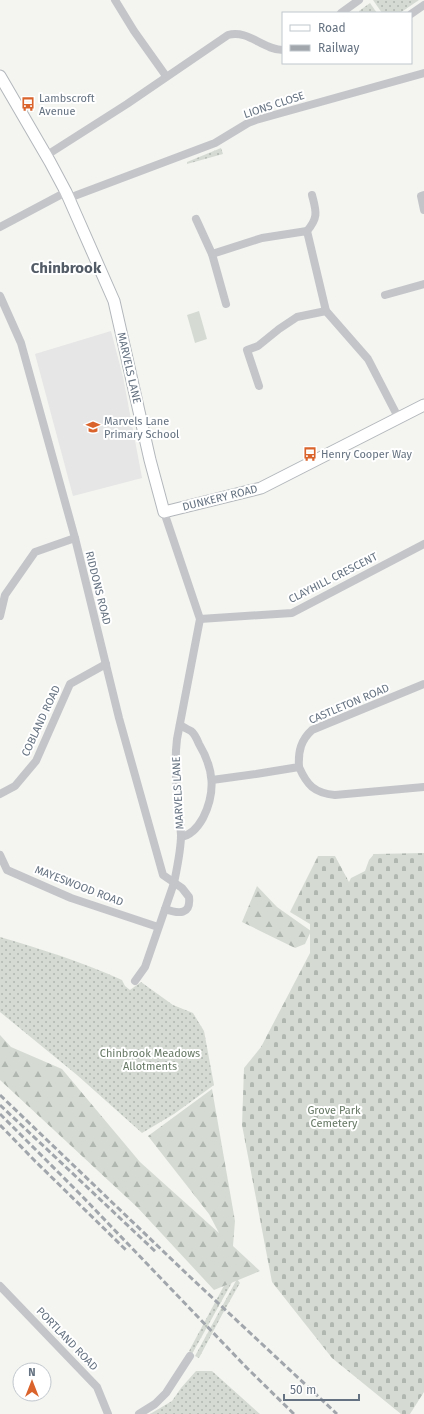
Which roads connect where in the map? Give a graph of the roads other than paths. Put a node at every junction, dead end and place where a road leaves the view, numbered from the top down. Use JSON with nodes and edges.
{"nodes":[{"id":1,"x":115,"y":0,"type":"edge"},
{"id":2,"x":354,"y":5,"type":"edge"},
{"id":3,"x":424,"y":5,"type":"edge"},
{"id":4,"x":343,"y":12,"type":"edge"},
{"id":5,"x":412,"y":13,"type":"edge"},
{"id":6,"x":282,"y":50,"type":"edge"},
{"id":7,"x":424,"y":74,"type":"edge"},
{"id":8,"x":0,"y":76,"type":"edge"},
{"id":9,"x":166,"y":76,"type":"junction"},
{"id":10,"x":46,"y":155,"type":"junction"},
{"id":11,"x":67,"y":195,"type":"junction"},
{"id":12,"x":312,"y":195,"type":"dead end"},
{"id":13,"x":424,"y":195,"type":"edge"},
{"id":14,"x":424,"y":210,"type":"edge"},
{"id":15,"x":196,"y":219,"type":"dead end"},
{"id":16,"x":0,"y":226,"type":"edge"},
{"id":17,"x":307,"y":231,"type":"junction"},
{"id":18,"x":212,"y":254,"type":"junction"},
{"id":19,"x":424,"y":284,"type":"edge"},
{"id":20,"x":385,"y":295,"type":"dead end"},
{"id":21,"x":0,"y":296,"type":"edge"},
{"id":22,"x":226,"y":304,"type":"dead end"},
{"id":23,"x":326,"y":310,"type":"junction"},
{"id":24,"x":259,"y":386,"type":"dead end"},
{"id":25,"x":424,"y":404,"type":"edge"},
{"id":26,"x":398,"y":417,"type":"junction"},
{"id":27,"x":164,"y":512,"type":"junction"},
{"id":28,"x":74,"y":538,"type":"junction"},
{"id":29,"x":424,"y":544,"type":"edge"},
{"id":30,"x":0,"y":616,"type":"edge"},
{"id":31,"x":200,"y":619,"type":"junction"},
{"id":32,"x":106,"y":664,"type":"junction"},
{"id":33,"x":424,"y":684,"type":"edge"},
{"id":34,"x":180,"y":725,"type":"junction"},
{"id":35,"x":299,"y":767,"type":"junction"},
{"id":36,"x":212,"y":780,"type":"junction"},
{"id":37,"x":424,"y":787,"type":"edge"},
{"id":38,"x":0,"y":794,"type":"edge"},
{"id":39,"x":181,"y":837,"type":"junction"},
{"id":40,"x":0,"y":855,"type":"edge"},
{"id":41,"x":174,"y":883,"type":"junction"},
{"id":42,"x":165,"y":909,"type":"junction"},
{"id":43,"x":158,"y":927,"type":"junction"},
{"id":44,"x":135,"y":981,"type":"dead end"},
{"id":45,"x":0,"y":1286,"type":"edge"},
{"id":46,"x":190,"y":1356,"type":"dead end"},
{"id":47,"x":108,"y":1414,"type":"edge"},
{"id":48,"x":139,"y":1414,"type":"edge"}],
"edges":[{"from":1,"to":9,"type":"street"},
{"from":2,"to":4,"type":"street"},
{"from":3,"to":5,"type":"street"},
{"from":6,"to":9,"type":"street"},
{"from":7,"to":11,"type":"street","name":"LIONS CLOSE"},
{"from":8,"to":10,"type":"street","name":"MARVELS LANE"},
{"from":9,"to":10,"type":"street"},
{"from":10,"to":11,"type":"street","name":"MARVELS LANE"},
{"from":11,"to":16,"type":"street","name":"LIONS CLOSE"},
{"from":11,"to":27,"type":"street","name":"MARVELS LANE"},
{"from":12,"to":17,"type":"street"},
{"from":13,"to":14,"type":"street"},
{"from":15,"to":18,"type":"street"},
{"from":17,"to":18,"type":"street"},
{"from":17,"to":23,"type":"street"},
{"from":18,"to":22,"type":"street"},
{"from":19,"to":20,"type":"street"},
{"from":21,"to":28,"type":"street","name":"RIDDONS ROAD"},
{"from":23,"to":24,"type":"street"},
{"from":23,"to":26,"type":"street"},
{"from":25,"to":26,"type":"street","name":"DUNKERY ROAD"},
{"from":26,"to":27,"type":"street","name":"DUNKERY ROAD"},
{"from":27,"to":31,"type":"street","name":"MARVELS LANE"},
{"from":28,"to":30,"type":"street"},
{"from":28,"to":32,"type":"street","name":"RIDDONS ROAD"},
{"from":29,"to":31,"type":"street","name":"CLAYHILL CRESCENT"},
{"from":31,"to":34,"type":"street","name":"MARVELS LANE"},
{"from":32,"to":38,"type":"street","name":"COBLAND ROAD"},
{"from":32,"to":41,"type":"street","name":"RIDDONS ROAD"},
{"from":33,"to":35,"type":"street","name":"CASTLETON ROAD"},
{"from":34,"to":36,"type":"street","name":"MARVELS LANE"},
{"from":34,"to":39,"type":"street","name":"MARVELS LANE"},
{"from":35,"to":36,"type":"street"},
{"from":35,"to":37,"type":"street"},
{"from":36,"to":39,"type":"street","name":"MARVELS LANE"},
{"from":39,"to":41,"type":"street","name":"MARVELS LANE"},
{"from":40,"to":43,"type":"street","name":"MAYESWOOD ROAD"},
{"from":41,"to":42,"type":"street","name":"MARVELS LANE"},
{"from":41,"to":42,"type":"street"},
{"from":42,"to":43,"type":"street","name":"MARVELS LANE"},
{"from":43,"to":44,"type":"street","name":"MARVELS LANE"},
{"from":45,"to":47,"type":"street","name":"PORTLAND ROAD"},
{"from":46,"to":48,"type":"street"}]}
